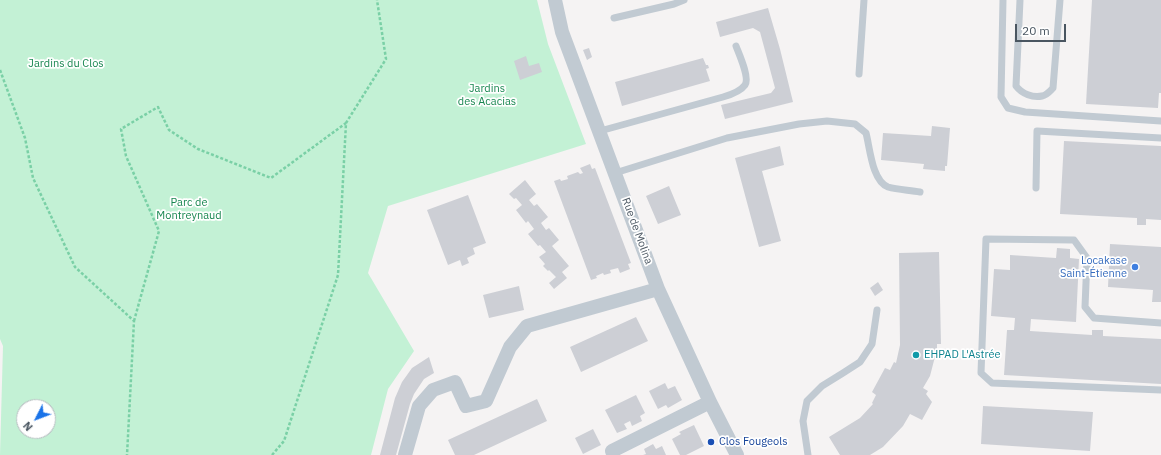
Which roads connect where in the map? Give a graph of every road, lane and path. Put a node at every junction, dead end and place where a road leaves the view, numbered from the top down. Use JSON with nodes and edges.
{"nodes":[{"id":1,"x":377,"y":0,"type":"edge"},
{"id":2,"x":555,"y":0,"type":"edge"},
{"id":3,"x":684,"y":0,"type":"edge"},
{"id":4,"x":864,"y":0,"type":"edge"},
{"id":5,"x":1003,"y":0,"type":"edge"},
{"id":6,"x":1020,"y":0,"type":"edge"},
{"id":7,"x":1060,"y":0,"type":"edge"},
{"id":8,"x":614,"y":18,"type":"dead end"},
{"id":9,"x":736,"y":46,"type":"dead end"},
{"id":10,"x":0,"y":70,"type":"edge"},
{"id":11,"x":859,"y":74,"type":"dead end"},
{"id":12,"x":1161,"y":121,"type":"edge"},
{"id":13,"x":346,"y":123,"type":"junction"},
{"id":14,"x":600,"y":131,"type":"junction"},
{"id":15,"x":1161,"y":138,"type":"edge"},
{"id":16,"x":615,"y":173,"type":"junction"},
{"id":17,"x":1036,"y":188,"type":"dead end"},
{"id":18,"x":920,"y":192,"type":"dead end"},
{"id":19,"x":658,"y":289,"type":"junction"},
{"id":20,"x":877,"y":310,"type":"dead end"},
{"id":21,"x":134,"y":321,"type":"junction"},
{"id":22,"x":1161,"y":322,"type":"edge"},
{"id":23,"x":1161,"y":390,"type":"edge"},
{"id":24,"x":710,"y":402,"type":"junction"},
{"id":25,"x":612,"y":451,"type":"dead end"},
{"id":26,"x":127,"y":455,"type":"edge"},
{"id":27,"x":272,"y":455,"type":"edge"},
{"id":28,"x":405,"y":455,"type":"edge"},
{"id":29,"x":737,"y":455,"type":"edge"},
{"id":30,"x":808,"y":455,"type":"edge"}],
"edges":[{"from":1,"to":13,"type":"path"},
{"from":2,"to":14,"type":"street","name":"Rue de Molina"},
{"from":3,"to":8,"type":"lane"},
{"from":4,"to":11,"type":"lane"},
{"from":5,"to":12,"type":"lane"},
{"from":6,"to":7,"type":"lane"},
{"from":9,"to":14,"type":"lane"},
{"from":10,"to":21,"type":"path"},
{"from":13,"to":21,"type":"path"},
{"from":13,"to":27,"type":"path"},
{"from":14,"to":16,"type":"street","name":"Rue de Molina"},
{"from":15,"to":17,"type":"lane"},
{"from":16,"to":18,"type":"lane"},
{"from":16,"to":19,"type":"street","name":"Rue de Molina"},
{"from":19,"to":24,"type":"street","name":"Rue de Molina"},
{"from":19,"to":28,"type":"street"},
{"from":20,"to":30,"type":"lane"},
{"from":21,"to":26,"type":"path"},
{"from":22,"to":23,"type":"lane"},
{"from":24,"to":25,"type":"street"},
{"from":24,"to":29,"type":"street","name":"Rue de Molina"}]}
